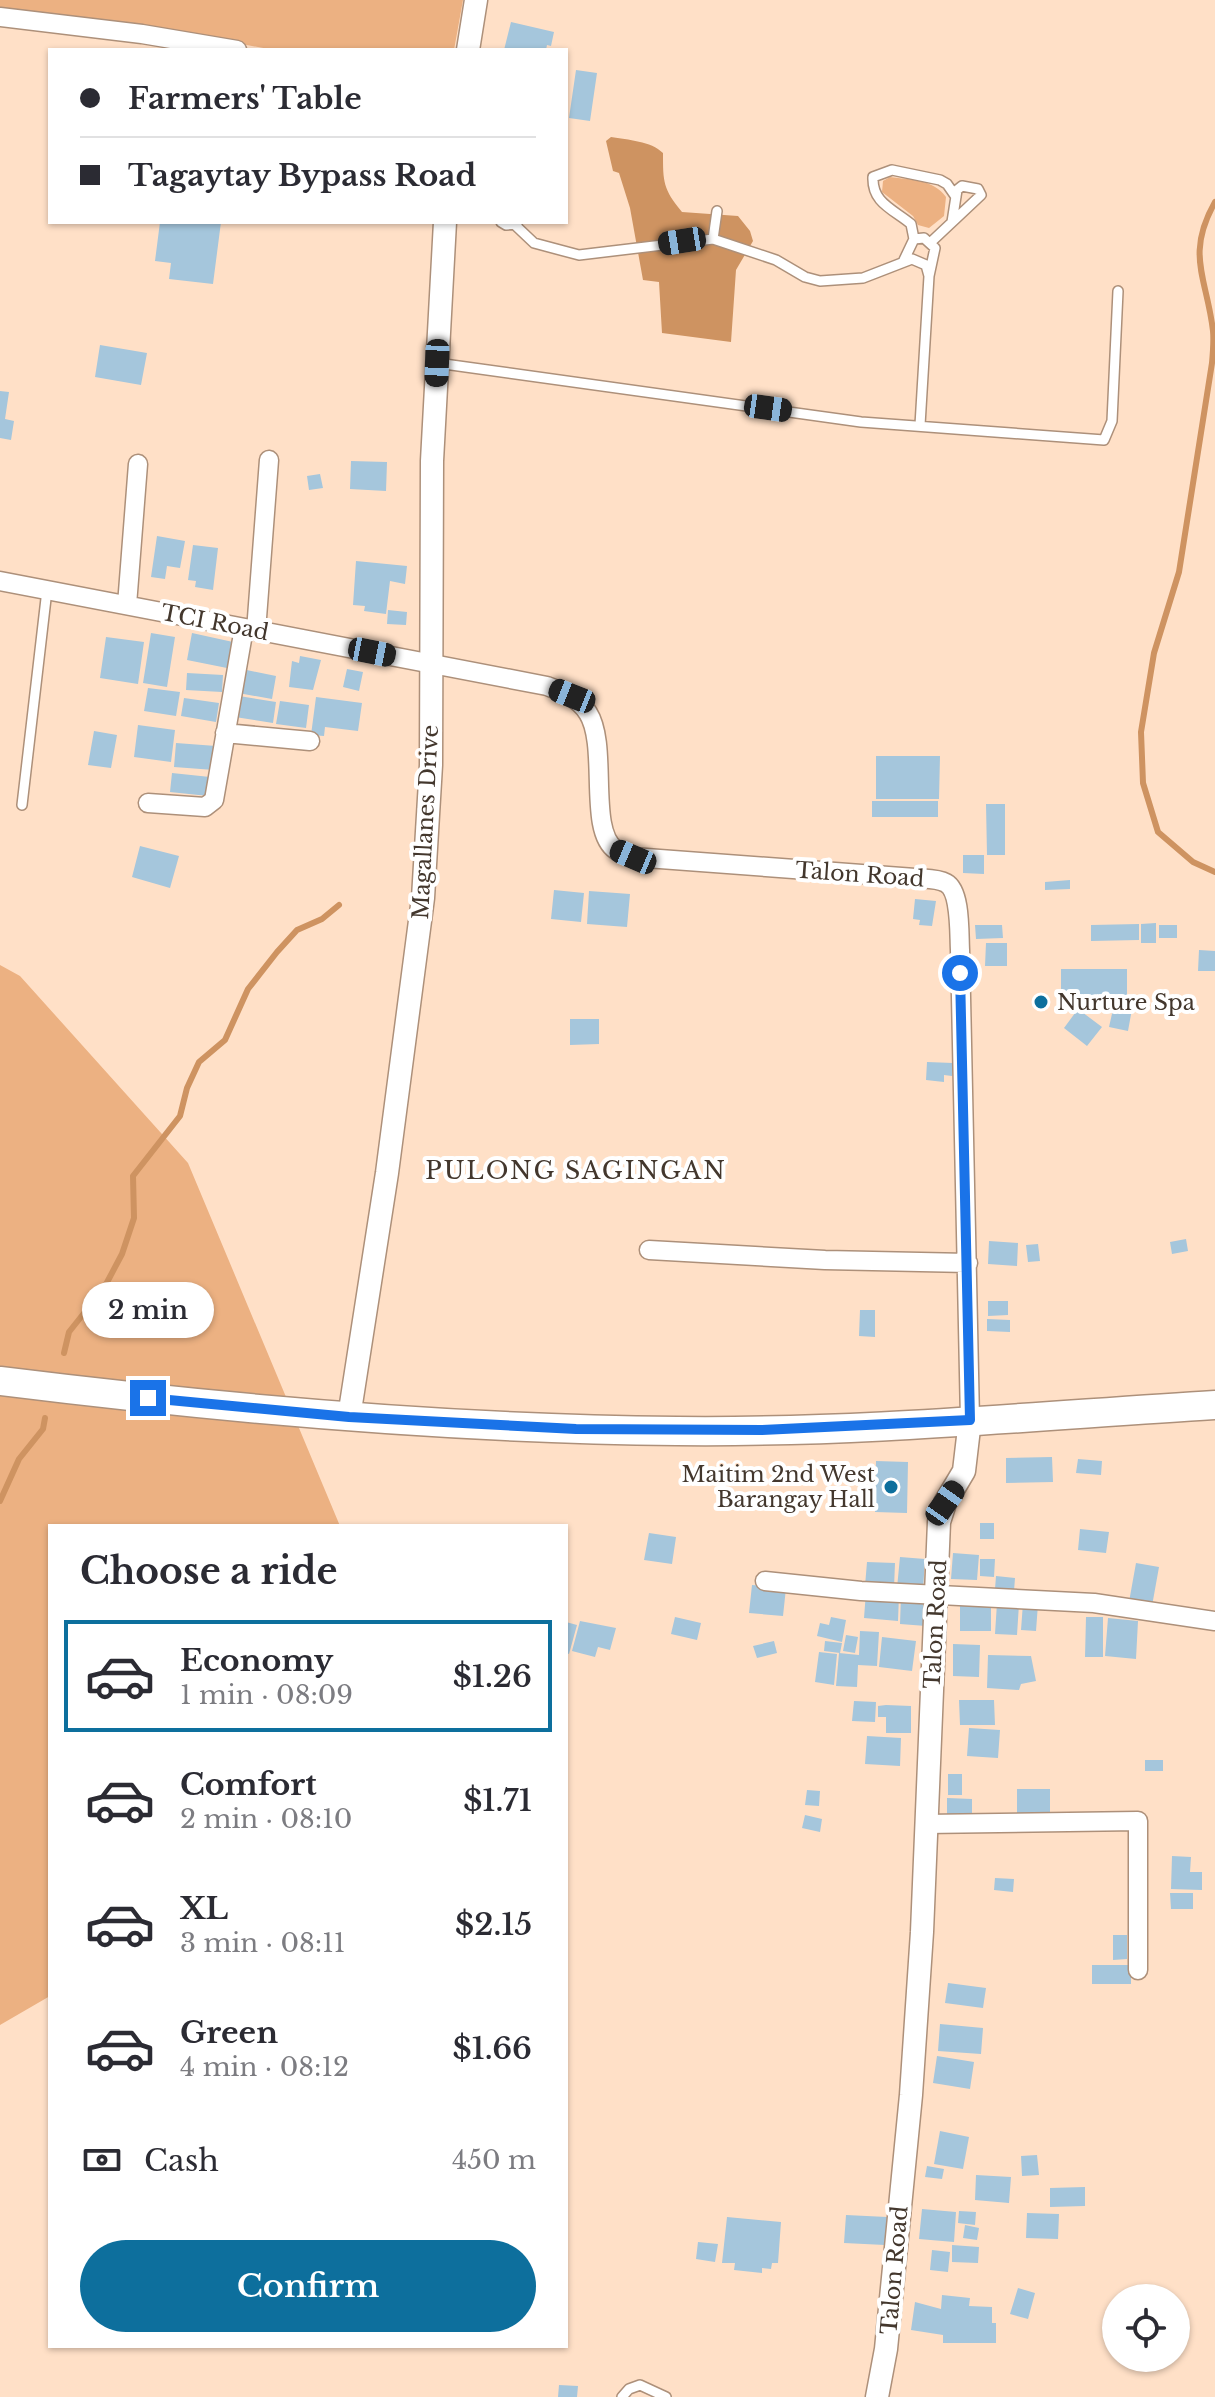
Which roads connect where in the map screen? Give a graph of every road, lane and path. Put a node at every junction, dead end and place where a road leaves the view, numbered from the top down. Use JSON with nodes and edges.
{"nodes":[{"id":1,"x":476,"y":0,"type":"edge"},
{"id":2,"x":0,"y":17,"type":"edge"},
{"id":3,"x":225,"y":48,"type":"edge"},
{"id":4,"x":468,"y":48,"type":"edge"},
{"id":5,"x":956,"y":197,"type":"junction"},
{"id":6,"x":717,"y":211,"type":"dead end"},
{"id":7,"x":952,"y":222,"type":"junction"},
{"id":8,"x":445,"y":224,"type":"edge"},
{"id":9,"x":517,"y":224,"type":"edge"},
{"id":10,"x":713,"y":239,"type":"junction"},
{"id":11,"x":914,"y":239,"type":"junction"},
{"id":12,"x":931,"y":242,"type":"junction"},
{"id":13,"x":904,"y":260,"type":"junction"},
{"id":14,"x":929,"y":276,"type":"junction"},
{"id":15,"x":1118,"y":291,"type":"dead end"},
{"id":16,"x":437,"y":363,"type":"junction"},
{"id":17,"x":920,"y":425,"type":"junction"},
{"id":18,"x":269,"y":460,"type":"dead end"},
{"id":19,"x":138,"y":464,"type":"dead end"},
{"id":20,"x":0,"y":581,"type":"edge"},
{"id":21,"x":47,"y":590,"type":"junction"},
{"id":22,"x":127,"y":605,"type":"junction"},
{"id":23,"x":250,"y":629,"type":"junction"},
{"id":24,"x":429,"y":663,"type":"junction"},
{"id":25,"x":225,"y":733,"type":"junction"},
{"id":26,"x":310,"y":741,"type":"dead end"},
{"id":27,"x":148,"y":803,"type":"dead end"},
{"id":28,"x":22,"y":805,"type":"dead end"},
{"id":29,"x":649,"y":1250,"type":"dead end"},
{"id":30,"x":968,"y":1263,"type":"junction"},
{"id":31,"x":0,"y":1381,"type":"edge"},
{"id":32,"x":1215,"y":1405,"type":"edge"},
{"id":33,"x":349,"y":1417,"type":"junction"},
{"id":34,"x":970,"y":1420,"type":"junction"},
{"id":35,"x":765,"y":1581,"type":"dead end"},
{"id":36,"x":937,"y":1594,"type":"junction"},
{"id":37,"x":1215,"y":1621,"type":"edge"},
{"id":38,"x":925,"y":1824,"type":"junction"},
{"id":39,"x":1138,"y":1970,"type":"dead end"},
{"id":40,"x":622,"y":2397,"type":"edge"},
{"id":41,"x":666,"y":2397,"type":"edge"},
{"id":42,"x":877,"y":2397,"type":"edge"}],
"edges":[{"from":1,"to":4,"type":"street"},
{"from":2,"to":3,"type":"street"},
{"from":5,"to":7,"type":"lane"},
{"from":5,"to":7,"type":"lane"},
{"from":5,"to":11,"type":"lane"},
{"from":6,"to":10,"type":"lane"},
{"from":7,"to":12,"type":"lane"},
{"from":8,"to":16,"type":"street","name":"Magallanes Drive"},
{"from":9,"to":10,"type":"lane"},
{"from":10,"to":13,"type":"lane"},
{"from":11,"to":12,"type":"lane"},
{"from":11,"to":13,"type":"lane"},
{"from":12,"to":14,"type":"lane"},
{"from":13,"to":14,"type":"lane"},
{"from":14,"to":17,"type":"lane"},
{"from":15,"to":17,"type":"lane"},
{"from":16,"to":17,"type":"lane"},
{"from":16,"to":24,"type":"street","name":"Magallanes Drive"},
{"from":18,"to":23,"type":"street"},
{"from":19,"to":22,"type":"street"},
{"from":20,"to":21,"type":"street","name":"TCI Road"},
{"from":21,"to":22,"type":"street","name":"TCI Road"},
{"from":21,"to":28,"type":"lane"},
{"from":22,"to":23,"type":"street","name":"TCI Road"},
{"from":23,"to":24,"type":"street","name":"TCI Road"},
{"from":23,"to":25,"type":"street"},
{"from":24,"to":30,"type":"street","name":"Talon Road"},
{"from":24,"to":33,"type":"street","name":"Magallanes Drive"},
{"from":25,"to":26,"type":"street"},
{"from":25,"to":27,"type":"street"},
{"from":29,"to":30,"type":"street"},
{"from":30,"to":34,"type":"street","name":"Talon Road"},
{"from":31,"to":33,"type":"main road"},
{"from":32,"to":34,"type":"main road"},
{"from":33,"to":34,"type":"main road"},
{"from":34,"to":36,"type":"street","name":"Talon Road"},
{"from":35,"to":36,"type":"street"},
{"from":36,"to":37,"type":"street"},
{"from":36,"to":38,"type":"street","name":"Talon Road"},
{"from":38,"to":39,"type":"street"},
{"from":38,"to":42,"type":"street","name":"Talon Road"},
{"from":40,"to":41,"type":"lane"}]}
